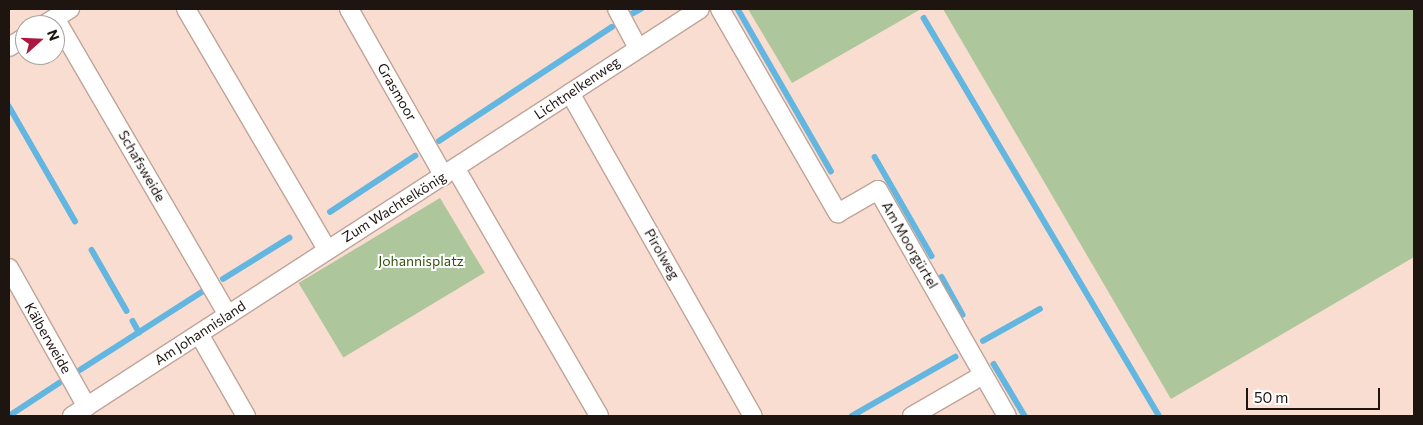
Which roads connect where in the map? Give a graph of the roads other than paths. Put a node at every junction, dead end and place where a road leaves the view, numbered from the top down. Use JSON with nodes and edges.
{"nodes":[{"id":1,"x":186,"y":9,"type":"edge"},
{"id":2,"x":349,"y":9,"type":"edge"},
{"id":3,"x":617,"y":9,"type":"edge"},
{"id":4,"x":700,"y":9,"type":"edge"},
{"id":5,"x":720,"y":9,"type":"edge"},
{"id":6,"x":65,"y":47,"type":"edge"},
{"id":7,"x":638,"y":48,"type":"junction"},
{"id":8,"x":570,"y":93,"type":"junction"},
{"id":9,"x":450,"y":172,"type":"junction"},
{"id":10,"x":326,"y":248,"type":"junction"},
{"id":11,"x":9,"y":268,"type":"edge"},
{"id":12,"x":228,"y":315,"type":"junction"},
{"id":13,"x":199,"y":334,"type":"junction"},
{"id":14,"x":983,"y":375,"type":"junction"},
{"id":15,"x":87,"y":407,"type":"junction"},
{"id":16,"x":72,"y":416,"type":"edge"},
{"id":17,"x":246,"y":416,"type":"edge"},
{"id":18,"x":599,"y":416,"type":"edge"},
{"id":19,"x":753,"y":416,"type":"edge"},
{"id":20,"x":912,"y":416,"type":"edge"},
{"id":21,"x":1007,"y":416,"type":"edge"}],
"edges":[{"from":1,"to":10,"type":"street","name":"Zum Wachtelkönig"},
{"from":2,"to":9,"type":"street","name":"Grasmoor"},
{"from":3,"to":7,"type":"street"},
{"from":4,"to":7,"type":"street","name":"Lichtnelkenweg"},
{"from":5,"to":14,"type":"street","name":"Am Moorgürtel"},
{"from":6,"to":12,"type":"street","name":"Schafsweide"},
{"from":7,"to":8,"type":"street","name":"Lichtnelkenweg"},
{"from":8,"to":9,"type":"street","name":"Lichtnelkenweg"},
{"from":8,"to":19,"type":"street","name":"Pirolweg"},
{"from":9,"to":10,"type":"street","name":"Zum Wachtelkönig"},
{"from":9,"to":18,"type":"street","name":"Zum Wachtelkönig"},
{"from":10,"to":12,"type":"street","name":"Am Johannisland"},
{"from":11,"to":15,"type":"street","name":"Kälberweide"},
{"from":12,"to":13,"type":"street","name":"Am Johannisland"},
{"from":13,"to":15,"type":"street","name":"Am Johannisland"},
{"from":13,"to":17,"type":"street"},
{"from":14,"to":20,"type":"street"},
{"from":14,"to":21,"type":"street","name":"Am Moorgürtel"},
{"from":15,"to":16,"type":"street","name":"Am Johannisland"}]}
